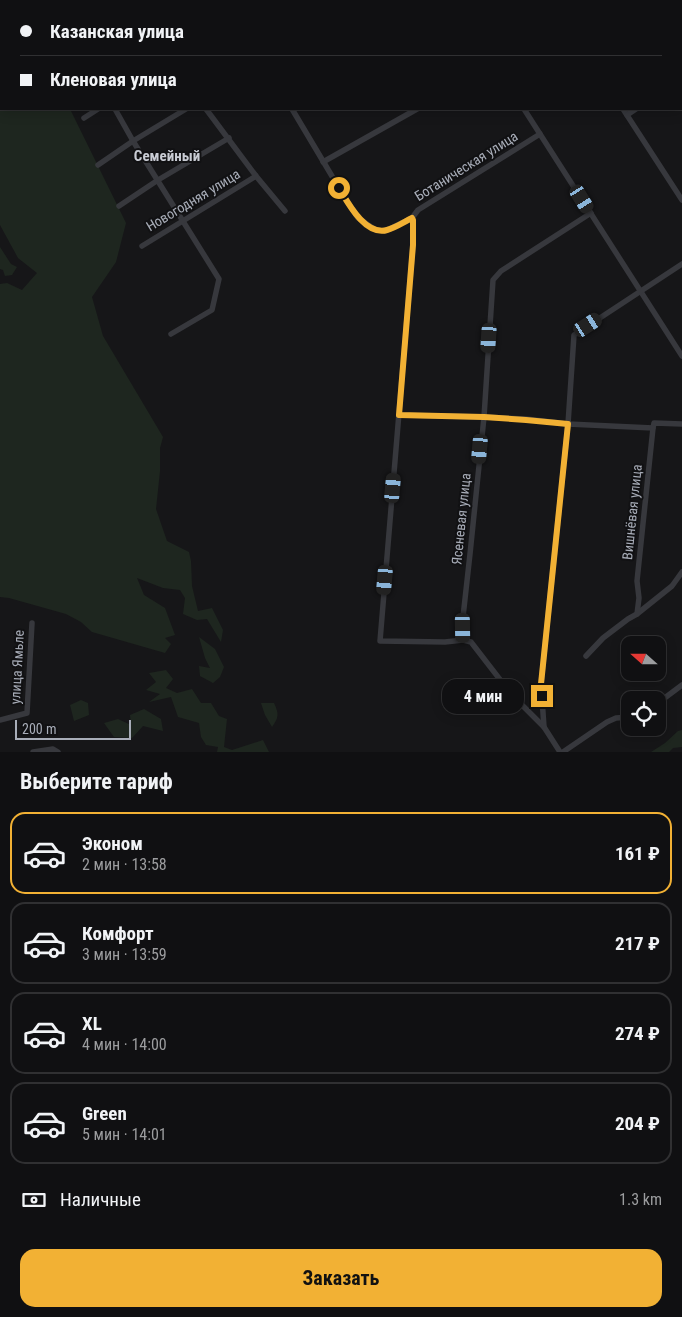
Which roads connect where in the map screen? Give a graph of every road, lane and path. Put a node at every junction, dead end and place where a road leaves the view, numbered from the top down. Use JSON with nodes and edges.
{"nodes":[{"id":1,"x":96,"y":110,"type":"edge"},
{"id":2,"x":116,"y":110,"type":"edge"},
{"id":3,"x":184,"y":110,"type":"edge"},
{"id":4,"x":207,"y":110,"type":"edge"},
{"id":5,"x":293,"y":110,"type":"edge"},
{"id":6,"x":415,"y":110,"type":"edge"},
{"id":7,"x":525,"y":110,"type":"edge"},
{"id":8,"x":624,"y":110,"type":"edge"},
{"id":9,"x":634,"y":110,"type":"edge"},
{"id":10,"x":627,"y":115,"type":"junction"},
{"id":11,"x":84,"y":118,"type":"dead end"},
{"id":12,"x":540,"y":134,"type":"junction"},
{"id":13,"x":229,"y":138,"type":"junction"},
{"id":14,"x":133,"y":141,"type":"junction"},
{"id":15,"x":323,"y":162,"type":"junction"},
{"id":16,"x":98,"y":165,"type":"dead end"},
{"id":17,"x":256,"y":176,"type":"junction"},
{"id":18,"x":158,"y":180,"type":"junction"},
{"id":19,"x":682,"y":200,"type":"edge"},
{"id":20,"x":119,"y":206,"type":"dead end"},
{"id":21,"x":285,"y":211,"type":"dead end"},
{"id":22,"x":591,"y":213,"type":"junction"},
{"id":23,"x":412,"y":218,"type":"junction"},
{"id":24,"x":183,"y":220,"type":"junction"},
{"id":25,"x":142,"y":246,"type":"dead end"},
{"id":26,"x":682,"y":264,"type":"edge"},
{"id":27,"x":640,"y":291,"type":"junction"},
{"id":28,"x":171,"y":334,"type":"dead end"},
{"id":29,"x":682,"y":356,"type":"edge"},
{"id":30,"x":399,"y":415,"type":"junction"},
{"id":31,"x":484,"y":417,"type":"junction"},
{"id":32,"x":568,"y":424,"type":"junction"},
{"id":33,"x":682,"y":424,"type":"edge"},
{"id":34,"x":653,"y":428,"type":"junction"},
{"id":35,"x":682,"y":572,"type":"edge"},
{"id":36,"x":637,"y":614,"type":"junction"},
{"id":37,"x":32,"y":623,"type":"dead end"},
{"id":38,"x":463,"y":640,"type":"junction"},
{"id":39,"x":586,"y":656,"type":"dead end"},
{"id":40,"x":682,"y":685,"type":"edge"},
{"id":41,"x":666,"y":697,"type":"edge"},
{"id":42,"x":621,"y":718,"type":"edge"},
{"id":43,"x":0,"y":720,"type":"edge"},
{"id":44,"x":544,"y":727,"type":"junction"},
{"id":45,"x":34,"y":752,"type":"edge"},
{"id":46,"x":58,"y":752,"type":"edge"},
{"id":47,"x":562,"y":752,"type":"edge"}],
"edges":[{"from":1,"to":11,"type":"street"},
{"from":2,"to":14,"type":"street"},
{"from":3,"to":14,"type":"street"},
{"from":4,"to":13,"type":"street"},
{"from":5,"to":15,"type":"street"},
{"from":6,"to":15,"type":"street"},
{"from":7,"to":12,"type":"street"},
{"from":8,"to":10,"type":"street"},
{"from":9,"to":10,"type":"street"},
{"from":10,"to":19,"type":"street"},
{"from":12,"to":22,"type":"street"},
{"from":12,"to":23,"type":"street","name":"Ботаническая улица"},
{"from":13,"to":17,"type":"street"},
{"from":13,"to":18,"type":"street"},
{"from":14,"to":16,"type":"street"},
{"from":14,"to":18,"type":"street"},
{"from":15,"to":23,"type":"street"},
{"from":17,"to":21,"type":"street"},
{"from":17,"to":24,"type":"street","name":"Новогодняя улица"},
{"from":18,"to":20,"type":"street"},
{"from":18,"to":24,"type":"street"},
{"from":22,"to":27,"type":"street"},
{"from":22,"to":31,"type":"street","name":"Ясеневая улица"},
{"from":23,"to":30,"type":"street","name":"Ботаническая улица"},
{"from":24,"to":25,"type":"street","name":"Новогодняя улица"},
{"from":24,"to":28,"type":"street"},
{"from":26,"to":27,"type":"street"},
{"from":27,"to":29,"type":"street"},
{"from":27,"to":32,"type":"street"},
{"from":30,"to":31,"type":"street"},
{"from":30,"to":38,"type":"street","name":"Ботаническая улица"},
{"from":31,"to":32,"type":"street"},
{"from":31,"to":38,"type":"street","name":"Ясеневая улица"},
{"from":32,"to":34,"type":"street"},
{"from":32,"to":44,"type":"street"},
{"from":33,"to":34,"type":"street"},
{"from":34,"to":36,"type":"street","name":"Вишнёвая улица"},
{"from":35,"to":36,"type":"street"},
{"from":36,"to":39,"type":"street"},
{"from":37,"to":43,"type":"street","name":"улица Ямьле"},
{"from":38,"to":44,"type":"street"},
{"from":40,"to":41,"type":"street"},
{"from":42,"to":47,"type":"street"},
{"from":44,"to":47,"type":"street"},
{"from":45,"to":46,"type":"street"}]}
